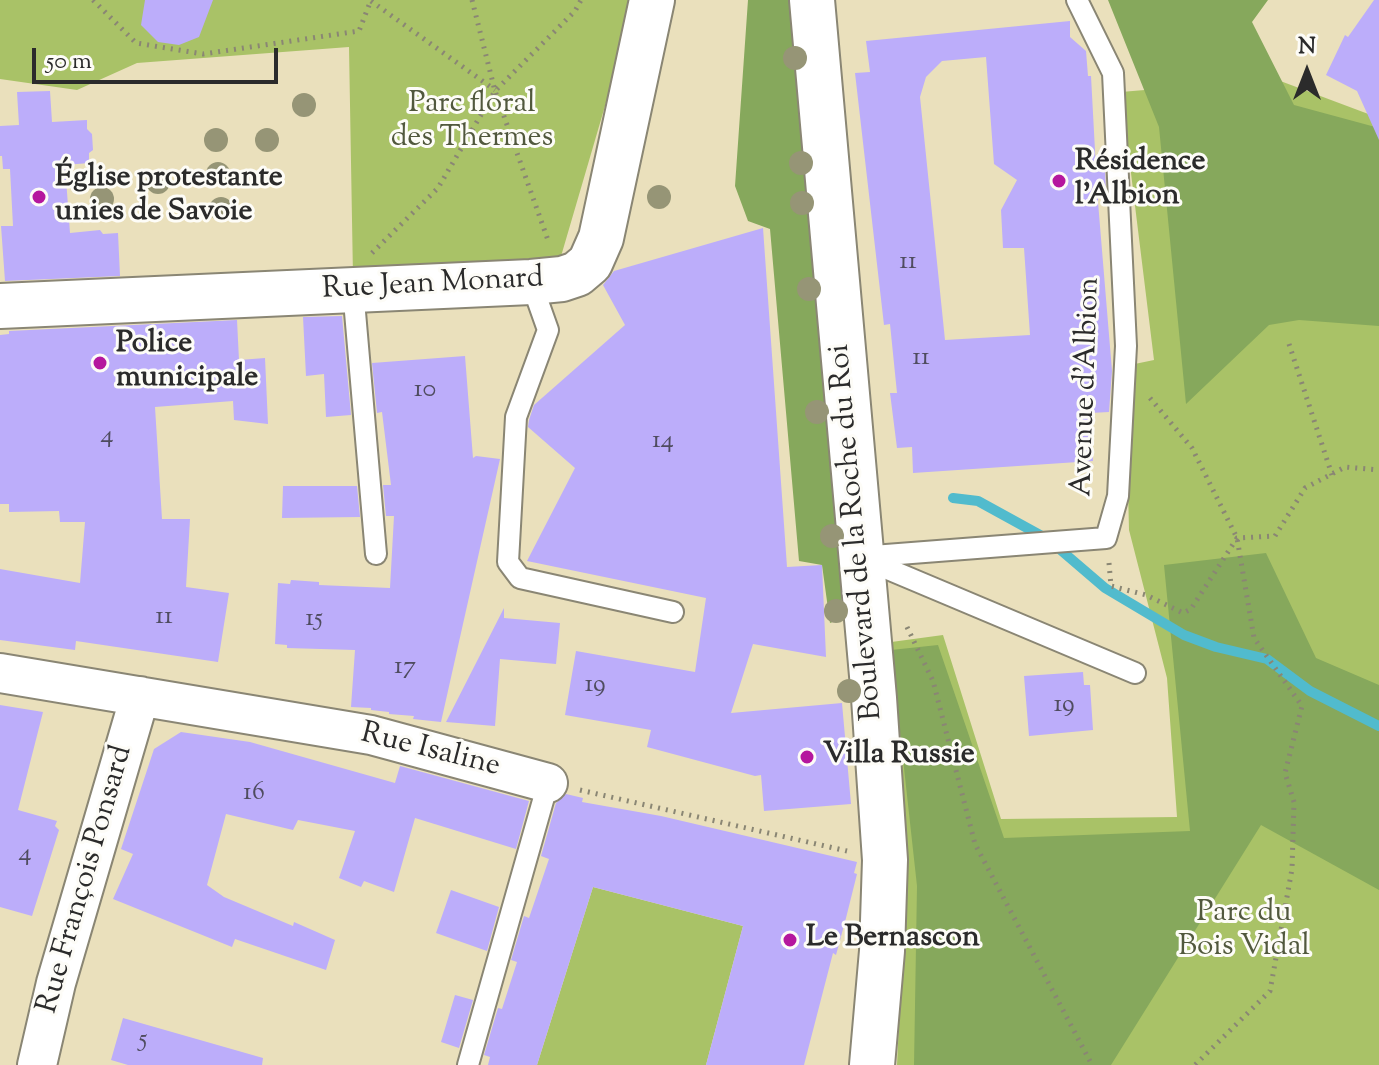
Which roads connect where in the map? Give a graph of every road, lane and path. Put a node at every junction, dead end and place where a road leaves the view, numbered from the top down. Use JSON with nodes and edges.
{"nodes":[{"id":1,"x":93,"y":0,"type":"edge"},
{"id":2,"x":371,"y":0,"type":"edge"},
{"id":3,"x":472,"y":0,"type":"edge"},
{"id":4,"x":581,"y":0,"type":"edge"},
{"id":5,"x":652,"y":0,"type":"edge"},
{"id":6,"x":812,"y":0,"type":"edge"},
{"id":7,"x":1077,"y":0,"type":"edge"},
{"id":8,"x":495,"y":91,"type":"junction"},
{"id":9,"x":546,"y":280,"type":"junction"},
{"id":10,"x":353,"y":289,"type":"junction"},
{"id":11,"x":0,"y":306,"type":"edge"},
{"id":12,"x":1289,"y":344,"type":"dead end"},
{"id":13,"x":1145,"y":393,"type":"dead end"},
{"id":14,"x":1379,"y":470,"type":"edge"},
{"id":15,"x":1332,"y":475,"type":"junction"},
{"id":16,"x":1106,"y":538,"type":"junction"},
{"id":17,"x":1237,"y":538,"type":"junction"},
{"id":18,"x":376,"y":554,"type":"dead end"},
{"id":19,"x":862,"y":578,"type":"junction"},
{"id":20,"x":673,"y":612,"type":"dead end"},
{"id":21,"x":0,"y":673,"type":"edge"},
{"id":22,"x":1135,"y":673,"type":"dead end"},
{"id":23,"x":140,"y":696,"type":"junction"},
{"id":24,"x":548,"y":783,"type":"junction"},
{"id":25,"x":856,"y":853,"type":"dead end"},
{"id":26,"x":37,"y":1065,"type":"edge"},
{"id":27,"x":468,"y":1065,"type":"edge"},
{"id":28,"x":872,"y":1065,"type":"edge"},
{"id":29,"x":1092,"y":1065,"type":"edge"},
{"id":30,"x":1195,"y":1065,"type":"edge"}],
"edges":[{"from":1,"to":2,"type":"path"},
{"from":2,"to":8,"type":"path"},
{"from":3,"to":8,"type":"path"},
{"from":4,"to":8,"type":"path"},
{"from":5,"to":9,"type":"street","name":"Rue Jean Monard"},
{"from":6,"to":19,"type":"street","name":"Boulevard de la Roche du Roi"},
{"from":7,"to":16,"type":"lane","name":"Avenue d'Albion"},
{"from":8,"to":9,"type":"path"},
{"from":8,"to":10,"type":"path"},
{"from":9,"to":10,"type":"street","name":"Rue Jean Monard"},
{"from":9,"to":20,"type":"lane"},
{"from":10,"to":11,"type":"street","name":"Rue Jean Monard"},
{"from":10,"to":18,"type":"lane"},
{"from":12,"to":15,"type":"path"},
{"from":13,"to":17,"type":"path"},
{"from":14,"to":15,"type":"path"},
{"from":15,"to":17,"type":"path"},
{"from":16,"to":17,"type":"path"},
{"from":16,"to":19,"type":"lane","name":"Avenue d'Albion"},
{"from":17,"to":30,"type":"path"},
{"from":19,"to":22,"type":"lane"},
{"from":19,"to":28,"type":"street","name":"Boulevard de la Roche du Roi"},
{"from":19,"to":29,"type":"path"},
{"from":21,"to":23,"type":"street","name":"Rue Isaline"},
{"from":23,"to":24,"type":"street","name":"Rue Isaline"},
{"from":23,"to":26,"type":"street","name":"Rue François Ponsard"},
{"from":24,"to":25,"type":"path"},
{"from":24,"to":27,"type":"lane"}]}
